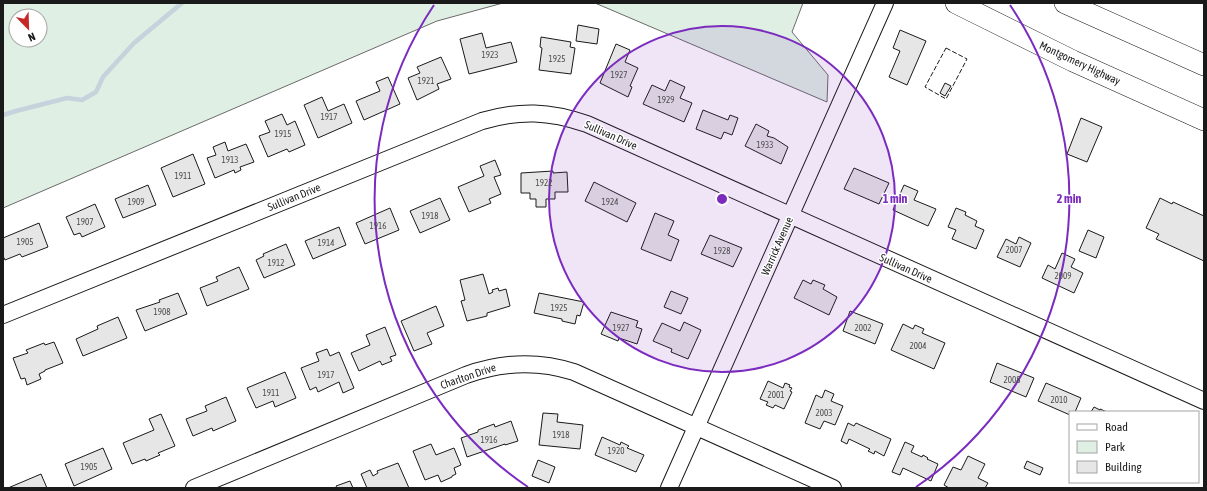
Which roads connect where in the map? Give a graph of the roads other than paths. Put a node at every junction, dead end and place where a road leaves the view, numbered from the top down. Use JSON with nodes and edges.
{"nodes":[{"id":1,"x":885,"y":3,"type":"edge"},
{"id":2,"x":956,"y":3,"type":"edge"},
{"id":3,"x":1065,"y":3,"type":"edge"},
{"id":4,"x":1204,"y":65,"type":"edge"},
{"id":5,"x":1204,"y":120,"type":"edge"},
{"id":6,"x":790,"y":216,"type":"junction"},
{"id":7,"x":3,"y":315,"type":"edge"},
{"id":8,"x":1204,"y":401,"type":"edge"},
{"id":9,"x":696,"y":427,"type":"junction"},
{"id":10,"x":194,"y":488,"type":"edge"},
{"id":11,"x":669,"y":488,"type":"edge"},
{"id":12,"x":833,"y":488,"type":"edge"}],
"edges":[{"from":1,"to":6,"type":"street","name":"Warrick Avenue"},
{"from":2,"to":5,"type":"main road","name":"Montgomery Highway"},
{"from":3,"to":4,"type":"main road"},
{"from":6,"to":7,"type":"street","name":"Sullivan Drive"},
{"from":6,"to":8,"type":"street","name":"Sullivan Drive"},
{"from":6,"to":9,"type":"street","name":"Warrick Avenue"},
{"from":9,"to":10,"type":"street","name":"Charlton Drive"},
{"from":9,"to":11,"type":"street","name":"Warrick Avenue"},
{"from":9,"to":12,"type":"street","name":"Charlton Drive"}]}
